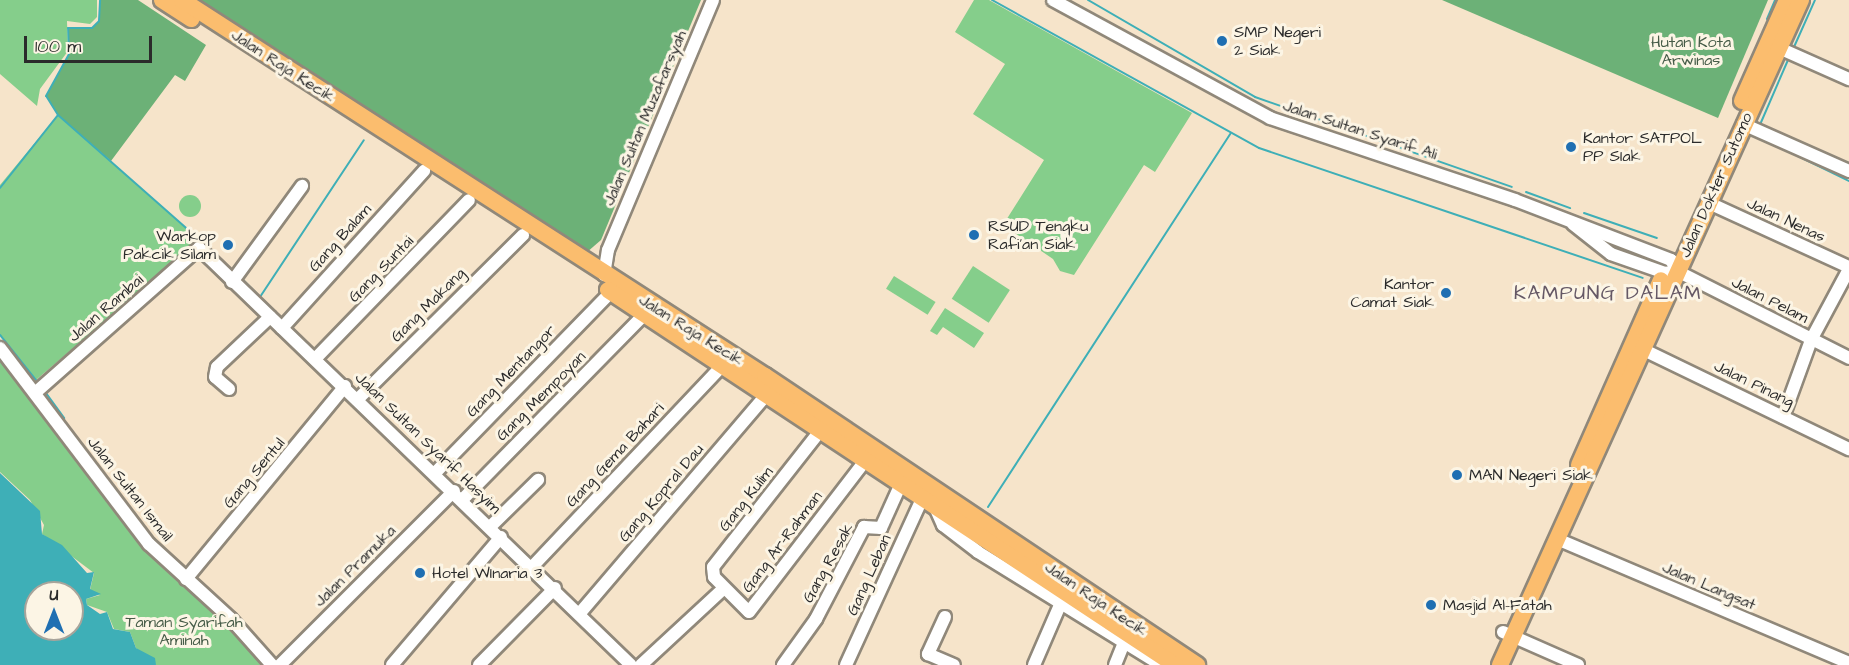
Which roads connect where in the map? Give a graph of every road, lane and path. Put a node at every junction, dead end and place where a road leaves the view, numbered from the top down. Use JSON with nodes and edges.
{"nodes":[{"id":1,"x":162,"y":0,"type":"edge"},
{"id":2,"x":182,"y":0,"type":"edge"},
{"id":3,"x":713,"y":0,"type":"edge"},
{"id":4,"x":1053,"y":0,"type":"edge"},
{"id":5,"x":1801,"y":0,"type":"edge"},
{"id":6,"x":1787,"y":10,"type":"edge"},
{"id":7,"x":224,"y":34,"type":"junction"},
{"id":8,"x":1779,"y":48,"type":"junction"},
{"id":9,"x":1849,"y":79,"type":"edge"},
{"id":10,"x":1752,"y":128,"type":"junction"},
{"id":11,"x":424,"y":171,"type":"junction"},
{"id":12,"x":1849,"y":171,"type":"edge"},
{"id":13,"x":302,"y":186,"type":"dead end"},
{"id":14,"x":469,"y":200,"type":"junction"},
{"id":15,"x":1709,"y":203,"type":"junction"},
{"id":16,"x":505,"y":217,"type":"junction"},
{"id":17,"x":1571,"y":221,"type":"joint"},
{"id":18,"x":523,"y":235,"type":"junction"},
{"id":19,"x":199,"y":248,"type":"joint"},
{"id":20,"x":608,"y":250,"type":"junction"},
{"id":21,"x":585,"y":263,"type":"junction"},
{"id":22,"x":1848,"y":264,"type":"edge"},
{"id":23,"x":1671,"y":268,"type":"junction"},
{"id":24,"x":604,"y":275,"type":"junction"},
{"id":25,"x":232,"y":282,"type":"junction"},
{"id":26,"x":611,"y":292,"type":"junction"},
{"id":27,"x":644,"y":315,"type":"junction"},
{"id":28,"x":270,"y":317,"type":"junction"},
{"id":29,"x":282,"y":328,"type":"junction"},
{"id":30,"x":1811,"y":340,"type":"junction"},
{"id":31,"x":0,"y":348,"type":"edge"},
{"id":32,"x":1644,"y":350,"type":"junction"},
{"id":33,"x":1849,"y":357,"type":"edge"},
{"id":34,"x":315,"y":359,"type":"junction"},
{"id":35,"x":722,"y":366,"type":"junction"},
{"id":36,"x":345,"y":386,"type":"junction"},
{"id":37,"x":229,"y":389,"type":"dead end"},
{"id":38,"x":35,"y":393,"type":"junction"},
{"id":39,"x":766,"y":395,"type":"junction"},
{"id":40,"x":357,"y":400,"type":"junction"},
{"id":41,"x":1784,"y":417,"type":"junction"},
{"id":42,"x":820,"y":431,"type":"junction"},
{"id":43,"x":1849,"y":449,"type":"edge"},
{"id":44,"x":864,"y":462,"type":"junction"},
{"id":45,"x":435,"y":473,"type":"junction"},
{"id":46,"x":538,"y":480,"type":"dead end"},
{"id":47,"x":900,"y":486,"type":"junction"},
{"id":48,"x":458,"y":496,"type":"junction"},
{"id":49,"x":928,"y":503,"type":"junction"},
{"id":50,"x":491,"y":526,"type":"junction"},
{"id":51,"x":501,"y":537,"type":"junction"},
{"id":52,"x":1557,"y":538,"type":"junction"},
{"id":53,"x":532,"y":567,"type":"junction"},
{"id":54,"x":186,"y":579,"type":"junction"},
{"id":55,"x":555,"y":588,"type":"junction"},
{"id":56,"x":723,"y":589,"type":"junction"},
{"id":57,"x":1060,"y":605,"type":"junction"},
{"id":58,"x":580,"y":613,"type":"junction"},
{"id":59,"x":945,"y":616,"type":"dead end"},
{"id":60,"x":1507,"y":635,"type":"junction"},
{"id":61,"x":1124,"y":643,"type":"junction"},
{"id":62,"x":1849,"y":663,"type":"edge"},
{"id":63,"x":1188,"y":664,"type":"edge"},
{"id":64,"x":272,"y":665,"type":"edge"},
{"id":65,"x":280,"y":665,"type":"edge"},
{"id":66,"x":392,"y":665,"type":"edge"},
{"id":67,"x":479,"y":665,"type":"edge"},
{"id":68,"x":631,"y":665,"type":"edge"},
{"id":69,"x":642,"y":665,"type":"edge"},
{"id":70,"x":783,"y":665,"type":"edge"},
{"id":71,"x":846,"y":665,"type":"edge"},
{"id":72,"x":954,"y":665,"type":"edge"},
{"id":73,"x":1035,"y":665,"type":"edge"},
{"id":74,"x":1115,"y":665,"type":"edge"},
{"id":75,"x":1161,"y":665,"type":"edge"},
{"id":76,"x":1488,"y":665,"type":"edge"},
{"id":77,"x":1500,"y":665,"type":"edge"},
{"id":78,"x":1578,"y":665,"type":"edge"}],
"edges":[{"from":1,"to":7,"type":"main road","name":"Jalan Raja Kecik"},
{"from":2,"to":7,"type":"main road","name":"Jalan Raja Kecik"},
{"from":3,"to":20,"type":"street","name":"Jalan Sultan Muzafarsyah"},
{"from":4,"to":17,"type":"street","name":"Jalan Sultan Syarif Ali"},
{"from":5,"to":6,"type":"main road","name":"Jalan Dokter Sutomo"},
{"from":6,"to":8,"type":"main road","name":"Jalan Dokter Sutomo"},
{"from":6,"to":23,"type":"main road","name":"Jalan Dokter Sutomo"},
{"from":7,"to":11,"type":"main road","name":"Jalan Raja Kecik"},
{"from":7,"to":16,"type":"main road","name":"Jalan Raja Kecik"},
{"from":8,"to":9,"type":"street"},
{"from":8,"to":10,"type":"main road","name":"Jalan Dokter Sutomo"},
{"from":10,"to":12,"type":"street"},
{"from":10,"to":15,"type":"main road","name":"Jalan Dokter Sutomo"},
{"from":11,"to":14,"type":"main road","name":"Jalan Raja Kecik"},
{"from":11,"to":29,"type":"street","name":"Gang Balam"},
{"from":13,"to":25,"type":"street"},
{"from":14,"to":16,"type":"main road","name":"Jalan Raja Kecik"},
{"from":14,"to":34,"type":"street","name":"Gang Suntai"},
{"from":15,"to":22,"type":"street","name":"Jalan Nenas"},
{"from":15,"to":23,"type":"main road","name":"Jalan Dokter Sutomo"},
{"from":16,"to":18,"type":"main road","name":"Jalan Raja Kecik"},
{"from":16,"to":21,"type":"main road","name":"Jalan Raja Kecik"},
{"from":17,"to":23,"type":"street","name":"Jalan Pelam"},
{"from":18,"to":26,"type":"main road","name":"Jalan Raja Kecik"},
{"from":18,"to":40,"type":"street","name":"Gang Makang"},
{"from":19,"to":25,"type":"street","name":"Jalan Sultan Syarif Hasyim"},
{"from":19,"to":38,"type":"street","name":"Jalan Rambai"},
{"from":20,"to":21,"type":"street"},
{"from":20,"to":24,"type":"street","name":"Jalan Sultan Muzafarsyah"},
{"from":21,"to":24,"type":"main road","name":"Jalan Raja Kecik"},
{"from":22,"to":30,"type":"street"},
{"from":23,"to":30,"type":"street","name":"Jalan Pelam"},
{"from":23,"to":32,"type":"main road","name":"Jalan Dokter Sutomo"},
{"from":23,"to":60,"type":"main road","name":"Jalan Dokter Sutomo"},
{"from":24,"to":63,"type":"main road","name":"Jalan Raja Kecik"},
{"from":25,"to":28,"type":"street","name":"Jalan Sultan Syarif Hasyim"},
{"from":26,"to":27,"type":"main road","name":"Jalan Raja Kecik"},
{"from":26,"to":45,"type":"street","name":"Gang Mentangor"},
{"from":27,"to":35,"type":"main road","name":"Jalan Raja Kecik"},
{"from":27,"to":48,"type":"street","name":"Gang Mempoyan"},
{"from":28,"to":29,"type":"street","name":"Jalan Sultan Syarif Hasyim"},
{"from":28,"to":37,"type":"street"},
{"from":29,"to":34,"type":"street","name":"Jalan Sultan Syarif Hasyim"},
{"from":30,"to":33,"type":"street","name":"Jalan Pelam"},
{"from":30,"to":41,"type":"street"},
{"from":31,"to":38,"type":"street","name":"Jalan Sultan Ismail"},
{"from":32,"to":41,"type":"street","name":"Jalan Pinang"},
{"from":32,"to":52,"type":"main road","name":"Jalan Dokter Sutomo"},
{"from":34,"to":36,"type":"street","name":"Jalan Sultan Syarif Hasyim"},
{"from":35,"to":39,"type":"main road","name":"Jalan Raja Kecik"},
{"from":35,"to":53,"type":"street","name":"Gang Gema Bahari"},
{"from":36,"to":40,"type":"street","name":"Jalan Sultan Syarif Hasyim"},
{"from":36,"to":54,"type":"street","name":"Gang Sentul"},
{"from":38,"to":54,"type":"street","name":"Jalan Sultan Ismail"},
{"from":39,"to":42,"type":"main road","name":"Jalan Raja Kecik"},
{"from":39,"to":58,"type":"street","name":"Gang Kopral Dau"},
{"from":40,"to":45,"type":"street","name":"Jalan Sultan Syarif Hasyim"},
{"from":41,"to":43,"type":"street","name":"Jalan Pinang"},
{"from":42,"to":44,"type":"main road","name":"Jalan Raja Kecik"},
{"from":42,"to":56,"type":"street","name":"Gang Kulim"},
{"from":44,"to":47,"type":"main road","name":"Jalan Raja Kecik"},
{"from":44,"to":56,"type":"street","name":"Gang Ar-Rahman"},
{"from":45,"to":48,"type":"street","name":"Jalan Sultan Syarif Hasyim"},
{"from":46,"to":50,"type":"street"},
{"from":47,"to":49,"type":"main road","name":"Jalan Raja Kecik"},
{"from":47,"to":70,"type":"street","name":"Gang Resak"},
{"from":48,"to":50,"type":"street","name":"Jalan Sultan Syarif Hasyim"},
{"from":48,"to":65,"type":"street","name":"Jalan Pramuka"},
{"from":49,"to":57,"type":"street"},
{"from":49,"to":63,"type":"main road","name":"Jalan Raja Kecik"},
{"from":49,"to":71,"type":"street","name":"Gang Leban"},
{"from":50,"to":51,"type":"street","name":"Jalan Sultan Syarif Hasyim"},
{"from":51,"to":53,"type":"street","name":"Jalan Sultan Syarif Hasyim"},
{"from":51,"to":66,"type":"street"},
{"from":52,"to":60,"type":"main road","name":"Jalan Dokter Sutomo"},
{"from":52,"to":62,"type":"street","name":"Jalan Langsat"},
{"from":53,"to":55,"type":"street","name":"Jalan Sultan Syarif Hasyim"},
{"from":54,"to":64,"type":"street","name":"Jalan Sultan Ismail"},
{"from":55,"to":58,"type":"street","name":"Jalan Sultan Syarif Hasyim"},
{"from":55,"to":67,"type":"street"},
{"from":56,"to":69,"type":"street","name":"Gang Ar-Rahman"},
{"from":57,"to":61,"type":"street"},
{"from":57,"to":73,"type":"street"},
{"from":58,"to":68,"type":"street","name":"Jalan Sultan Syarif Hasyim"},
{"from":59,"to":72,"type":"street"},
{"from":60,"to":76,"type":"main road","name":"Jalan Dokter Sutomo"},
{"from":60,"to":77,"type":"main road","name":"Jalan Dokter Sutomo"},
{"from":60,"to":78,"type":"street"},
{"from":61,"to":74,"type":"street"},
{"from":61,"to":75,"type":"street"}]}
